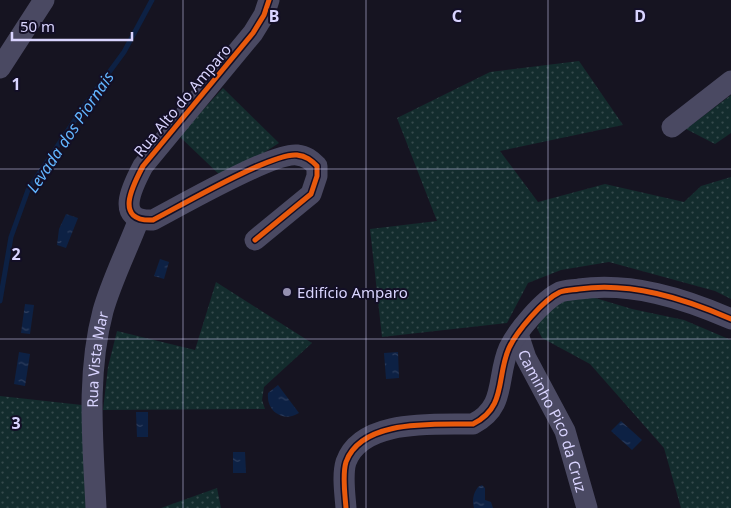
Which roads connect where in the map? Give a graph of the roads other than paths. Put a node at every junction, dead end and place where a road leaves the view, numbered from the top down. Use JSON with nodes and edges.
{"nodes":[{"id":1,"x":44,"y":0,"type":"edge"},
{"id":2,"x":269,"y":0,"type":"edge"},
{"id":3,"x":0,"y":68,"type":"edge"},
{"id":4,"x":731,"y":81,"type":"edge"},
{"id":5,"x":672,"y":127,"type":"dead end"},
{"id":6,"x":139,"y":219,"type":"junction"},
{"id":7,"x":255,"y":240,"type":"dead end"},
{"id":8,"x":731,"y":319,"type":"edge"},
{"id":9,"x":518,"y":334,"type":"junction"},
{"id":10,"x":96,"y":508,"type":"edge"},
{"id":11,"x":346,"y":508,"type":"edge"},
{"id":12,"x":587,"y":508,"type":"edge"}],
"edges":[{"from":1,"to":3,"type":"street"},
{"from":2,"to":6,"type":"street","name":"Rua Alto do Amparo"},
{"from":4,"to":5,"type":"street"},
{"from":6,"to":7,"type":"street"},
{"from":6,"to":10,"type":"street","name":"Rua Vista Mar"},
{"from":8,"to":9,"type":"street","name":"Caminho Pico da Cruz"},
{"from":9,"to":11,"type":"street","name":"Caminho Pico da Cruz"},
{"from":9,"to":12,"type":"street","name":"Caminho Pico da Cruz"}]}
